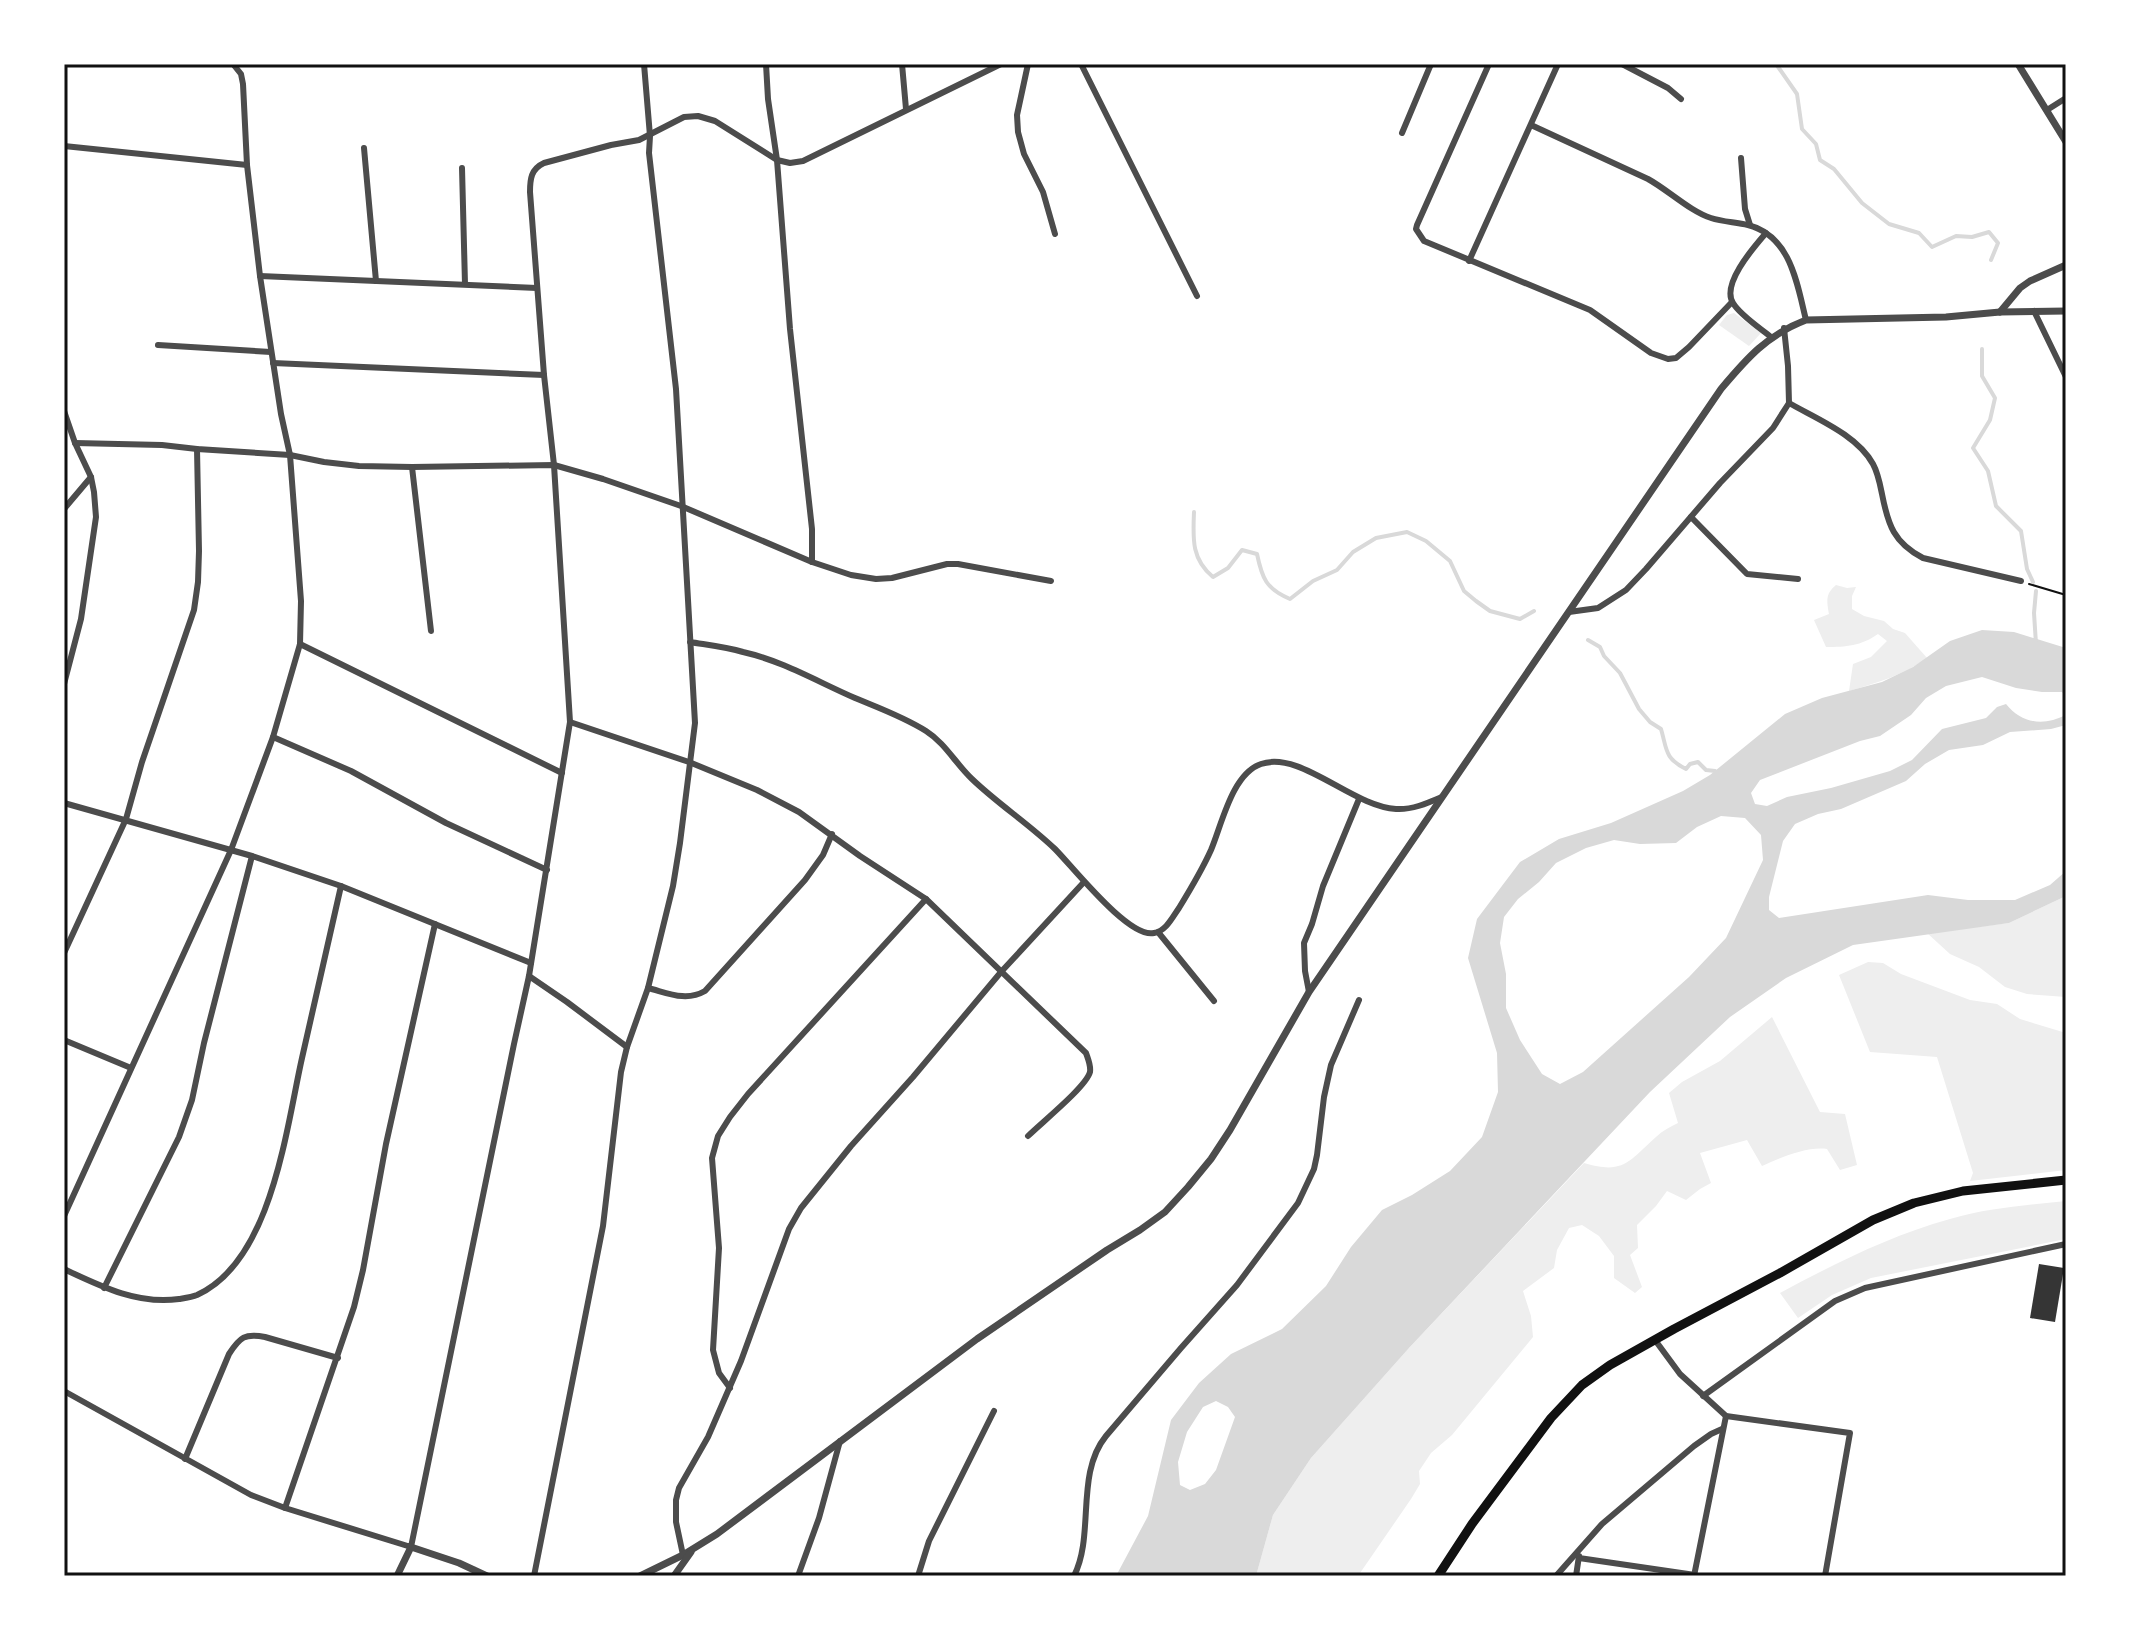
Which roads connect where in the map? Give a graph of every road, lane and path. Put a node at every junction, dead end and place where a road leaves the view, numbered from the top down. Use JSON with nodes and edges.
{"nodes":[{"id":1,"x":233,"y":64,"type":"edge"},
{"id":2,"x":644,"y":64,"type":"edge"},
{"id":3,"x":766,"y":64,"type":"edge"},
{"id":4,"x":902,"y":64,"type":"edge"},
{"id":5,"x":1001,"y":64,"type":"edge"},
{"id":6,"x":1028,"y":64,"type":"edge"},
{"id":7,"x":1081,"y":64,"type":"edge"},
{"id":8,"x":1431,"y":64,"type":"edge"},
{"id":9,"x":1489,"y":64,"type":"edge"},
{"id":10,"x":1558,"y":64,"type":"edge"},
{"id":11,"x":1622,"y":64,"type":"edge"},
{"id":12,"x":2018,"y":64,"type":"edge"},
{"id":13,"x":2066,"y":98,"type":"edge"},
{"id":14,"x":1681,"y":99,"type":"dead end"},
{"id":15,"x":906,"y":109,"type":"junction"},
{"id":16,"x":2047,"y":110,"type":"junction"},
{"id":17,"x":1531,"y":125,"type":"junction"},
{"id":18,"x":1402,"y":133,"type":"dead end"},
{"id":19,"x":650,"y":136,"type":"junction"},
{"id":20,"x":2066,"y":142,"type":"edge"},
{"id":21,"x":64,"y":146,"type":"edge"},
{"id":22,"x":364,"y":148,"type":"dead end"},
{"id":23,"x":1741,"y":158,"type":"dead end"},
{"id":24,"x":777,"y":160,"type":"junction"},
{"id":25,"x":247,"y":165,"type":"junction"},
{"id":26,"x":462,"y":168,"type":"dead end"},
{"id":27,"x":1750,"y":225,"type":"junction"},
{"id":28,"x":1766,"y":233,"type":"junction"},
{"id":29,"x":1055,"y":234,"type":"dead end"},
{"id":30,"x":1469,"y":261,"type":"junction"},
{"id":31,"x":2066,"y":265,"type":"edge"},
{"id":32,"x":260,"y":276,"type":"junction"},
{"id":33,"x":376,"y":281,"type":"junction"},
{"id":34,"x":465,"y":284,"type":"junction"},
{"id":35,"x":537,"y":288,"type":"junction"},
{"id":36,"x":1197,"y":296,"type":"dead end"},
{"id":37,"x":1732,"y":302,"type":"junction"},
{"id":38,"x":2034,"y":311,"type":"junction"},
{"id":39,"x":2066,"y":311,"type":"edge"},
{"id":40,"x":2000,"y":312,"type":"junction"},
{"id":41,"x":1806,"y":320,"type":"junction"},
{"id":42,"x":1784,"y":328,"type":"junction"},
{"id":43,"x":1771,"y":337,"type":"junction"},
{"id":44,"x":158,"y":345,"type":"dead end"},
{"id":45,"x":271,"y":352,"type":"junction"},
{"id":46,"x":273,"y":363,"type":"junction"},
{"id":47,"x":544,"y":375,"type":"junction"},
{"id":48,"x":2066,"y":377,"type":"edge"},
{"id":49,"x":1789,"y":403,"type":"junction"},
{"id":50,"x":64,"y":411,"type":"edge"},
{"id":51,"x":75,"y":443,"type":"junction"},
{"id":52,"x":197,"y":449,"type":"junction"},
{"id":53,"x":290,"y":455,"type":"junction"},
{"id":54,"x":554,"y":465,"type":"junction"},
{"id":55,"x":412,"y":467,"type":"junction"},
{"id":56,"x":91,"y":477,"type":"junction"},
{"id":57,"x":681,"y":506,"type":"junction"},
{"id":58,"x":64,"y":509,"type":"edge"},
{"id":59,"x":1691,"y":517,"type":"junction"},
{"id":60,"x":812,"y":562,"type":"junction"},
{"id":61,"x":1798,"y":579,"type":"dead end"},
{"id":62,"x":1051,"y":581,"type":"dead end"},
{"id":63,"x":2021,"y":581,"type":"joint"},
{"id":64,"x":2066,"y":595,"type":"edge"},
{"id":65,"x":1569,"y":612,"type":"junction"},
{"id":66,"x":431,"y":631,"type":"dead end"},
{"id":67,"x":690,"y":642,"type":"junction"},
{"id":68,"x":300,"y":644,"type":"junction"},
{"id":69,"x":64,"y":684,"type":"edge"},
{"id":70,"x":570,"y":722,"type":"junction"},
{"id":71,"x":273,"y":737,"type":"junction"},
{"id":72,"x":689,"y":762,"type":"junction"},
{"id":73,"x":562,"y":773,"type":"junction"},
{"id":74,"x":1442,"y":797,"type":"junction"},
{"id":75,"x":1359,"y":799,"type":"junction"},
{"id":76,"x":64,"y":803,"type":"edge"},
{"id":77,"x":126,"y":819,"type":"junction"},
{"id":78,"x":832,"y":834,"type":"junction"},
{"id":79,"x":231,"y":850,"type":"junction"},
{"id":80,"x":252,"y":856,"type":"junction"},
{"id":81,"x":547,"y":870,"type":"junction"},
{"id":82,"x":1084,"y":882,"type":"junction"},
{"id":83,"x":341,"y":886,"type":"junction"},
{"id":84,"x":926,"y":899,"type":"junction"},
{"id":85,"x":435,"y":924,"type":"junction"},
{"id":86,"x":1158,"y":932,"type":"junction"},
{"id":87,"x":64,"y":953,"type":"edge"},
{"id":88,"x":531,"y":963,"type":"junction"},
{"id":89,"x":1001,"y":972,"type":"junction"},
{"id":90,"x":529,"y":976,"type":"junction"},
{"id":91,"x":648,"y":988,"type":"junction"},
{"id":92,"x":1309,"y":992,"type":"junction"},
{"id":93,"x":1359,"y":1000,"type":"dead end"},
{"id":94,"x":1214,"y":1001,"type":"dead end"},
{"id":95,"x":64,"y":1040,"type":"edge"},
{"id":96,"x":627,"y":1047,"type":"junction"},
{"id":97,"x":131,"y":1068,"type":"junction"},
{"id":98,"x":1028,"y":1136,"type":"dead end"},
{"id":99,"x":2066,"y":1180,"type":"edge"},
{"id":100,"x":64,"y":1216,"type":"edge"},
{"id":101,"x":2066,"y":1244,"type":"edge"},
{"id":102,"x":64,"y":1269,"type":"edge"},
{"id":103,"x":104,"y":1288,"type":"junction"},
{"id":104,"x":1655,"y":1340,"type":"junction"},
{"id":105,"x":338,"y":1358,"type":"junction"},
{"id":106,"x":730,"y":1388,"type":"junction"},
{"id":107,"x":64,"y":1391,"type":"edge"},
{"id":108,"x":1703,"y":1396,"type":"junction"},
{"id":109,"x":994,"y":1411,"type":"dead end"},
{"id":110,"x":1726,"y":1416,"type":"junction"},
{"id":111,"x":1722,"y":1429,"type":"junction"},
{"id":112,"x":840,"y":1441,"type":"junction"},
{"id":113,"x":185,"y":1459,"type":"junction"},
{"id":114,"x":285,"y":1508,"type":"junction"},
{"id":115,"x":411,"y":1547,"type":"junction"},
{"id":116,"x":692,"y":1550,"type":"junction"},
{"id":117,"x":1579,"y":1554,"type":"junction"},
{"id":118,"x":683,"y":1555,"type":"junction"},
{"id":119,"x":397,"y":1576,"type":"edge"},
{"id":120,"x":487,"y":1576,"type":"edge"},
{"id":121,"x":534,"y":1576,"type":"edge"},
{"id":122,"x":640,"y":1576,"type":"edge"},
{"id":123,"x":674,"y":1576,"type":"edge"},
{"id":124,"x":798,"y":1576,"type":"edge"},
{"id":125,"x":918,"y":1576,"type":"edge"},
{"id":126,"x":1074,"y":1576,"type":"edge"},
{"id":127,"x":1438,"y":1576,"type":"edge"},
{"id":128,"x":1556,"y":1576,"type":"edge"},
{"id":129,"x":1576,"y":1576,"type":"edge"},
{"id":130,"x":1694,"y":1576,"type":"edge"},
{"id":131,"x":1825,"y":1576,"type":"edge"}],
"edges":[{"from":1,"to":25,"type":"street"},
{"from":2,"to":19,"type":"street"},
{"from":3,"to":24,"type":"street"},
{"from":4,"to":15,"type":"street"},
{"from":5,"to":15,"type":"street"},
{"from":6,"to":29,"type":"street"},
{"from":7,"to":36,"type":"street"},
{"from":8,"to":18,"type":"street"},
{"from":9,"to":30,"type":"street"},
{"from":10,"to":17,"type":"street"},
{"from":11,"to":14,"type":"street"},
{"from":12,"to":16,"type":"street"},
{"from":13,"to":16,"type":"street"},
{"from":15,"to":24,"type":"street"},
{"from":16,"to":20,"type":"street"},
{"from":17,"to":27,"type":"street"},
{"from":17,"to":30,"type":"street"},
{"from":19,"to":24,"type":"street"},
{"from":19,"to":35,"type":"street"},
{"from":19,"to":57,"type":"street"},
{"from":21,"to":25,"type":"street"},
{"from":22,"to":33,"type":"street"},
{"from":23,"to":27,"type":"street"},
{"from":24,"to":60,"type":"street"},
{"from":25,"to":32,"type":"street"},
{"from":26,"to":34,"type":"street"},
{"from":27,"to":28,"type":"street"},
{"from":28,"to":37,"type":"street"},
{"from":28,"to":41,"type":"street"},
{"from":30,"to":37,"type":"street"},
{"from":31,"to":40,"type":"street"},
{"from":32,"to":33,"type":"street"},
{"from":32,"to":45,"type":"street"},
{"from":33,"to":34,"type":"street"},
{"from":34,"to":35,"type":"street"},
{"from":35,"to":47,"type":"street"},
{"from":37,"to":43,"type":"street"},
{"from":38,"to":39,"type":"street"},
{"from":38,"to":40,"type":"street"},
{"from":38,"to":48,"type":"street"},
{"from":40,"to":41,"type":"street"},
{"from":41,"to":42,"type":"street"},
{"from":42,"to":43,"type":"street"},
{"from":42,"to":49,"type":"street"},
{"from":43,"to":65,"type":"street"},
{"from":44,"to":45,"type":"street"},
{"from":45,"to":46,"type":"street"},
{"from":46,"to":47,"type":"street"},
{"from":46,"to":53,"type":"street"},
{"from":47,"to":54,"type":"street"},
{"from":49,"to":59,"type":"street"},
{"from":49,"to":63,"type":"street"},
{"from":50,"to":51,"type":"street"},
{"from":51,"to":52,"type":"street"},
{"from":51,"to":56,"type":"street"},
{"from":52,"to":53,"type":"street"},
{"from":52,"to":77,"type":"street"},
{"from":53,"to":55,"type":"street"},
{"from":53,"to":68,"type":"street"},
{"from":54,"to":55,"type":"street"},
{"from":54,"to":57,"type":"street"},
{"from":54,"to":70,"type":"street"},
{"from":55,"to":66,"type":"street"},
{"from":56,"to":58,"type":"street"},
{"from":56,"to":69,"type":"street"},
{"from":57,"to":60,"type":"street"},
{"from":57,"to":67,"type":"street"},
{"from":59,"to":61,"type":"street"},
{"from":59,"to":65,"type":"street"},
{"from":60,"to":62,"type":"street"},
{"from":63,"to":64,"type":"path"},
{"from":65,"to":74,"type":"street"},
{"from":67,"to":72,"type":"street"},
{"from":67,"to":82,"type":"street"},
{"from":68,"to":71,"type":"street"},
{"from":68,"to":73,"type":"street"},
{"from":70,"to":72,"type":"street"},
{"from":70,"to":73,"type":"street"},
{"from":71,"to":79,"type":"street"},
{"from":71,"to":81,"type":"street"},
{"from":72,"to":78,"type":"street"},
{"from":72,"to":91,"type":"street"},
{"from":73,"to":81,"type":"street"},
{"from":74,"to":75,"type":"street"},
{"from":74,"to":92,"type":"street"},
{"from":75,"to":86,"type":"street"},
{"from":75,"to":92,"type":"street"},
{"from":76,"to":77,"type":"street"},
{"from":77,"to":79,"type":"street"},
{"from":77,"to":87,"type":"street"},
{"from":78,"to":84,"type":"street"},
{"from":78,"to":91,"type":"street"},
{"from":79,"to":80,"type":"street"},
{"from":79,"to":97,"type":"street"},
{"from":80,"to":83,"type":"street"},
{"from":80,"to":103,"type":"street"},
{"from":81,"to":88,"type":"street"},
{"from":82,"to":86,"type":"street"},
{"from":82,"to":89,"type":"street"},
{"from":83,"to":85,"type":"street"},
{"from":83,"to":103,"type":"street"},
{"from":84,"to":89,"type":"street"},
{"from":84,"to":106,"type":"street"},
{"from":85,"to":88,"type":"street"},
{"from":85,"to":105,"type":"street"},
{"from":86,"to":94,"type":"street"},
{"from":88,"to":90,"type":"street"},
{"from":89,"to":98,"type":"street"},
{"from":89,"to":106,"type":"street"},
{"from":90,"to":96,"type":"street"},
{"from":90,"to":115,"type":"street"},
{"from":91,"to":96,"type":"street"},
{"from":92,"to":112,"type":"street"},
{"from":93,"to":126,"type":"street"},
{"from":95,"to":97,"type":"street"},
{"from":96,"to":121,"type":"street"},
{"from":97,"to":100,"type":"street"},
{"from":99,"to":104,"type":"main road"},
{"from":101,"to":108,"type":"street"},
{"from":102,"to":103,"type":"street"},
{"from":104,"to":108,"type":"street"},
{"from":104,"to":127,"type":"main road"},
{"from":105,"to":113,"type":"street"},
{"from":105,"to":114,"type":"street"},
{"from":106,"to":118,"type":"street"},
{"from":107,"to":113,"type":"street"},
{"from":108,"to":110,"type":"street"},
{"from":109,"to":125,"type":"street"},
{"from":110,"to":111,"type":"street"},
{"from":110,"to":131,"type":"street"},
{"from":111,"to":117,"type":"street"},
{"from":111,"to":130,"type":"street"},
{"from":112,"to":116,"type":"street"},
{"from":112,"to":124,"type":"street"},
{"from":113,"to":114,"type":"street"},
{"from":114,"to":115,"type":"street"},
{"from":115,"to":119,"type":"street"},
{"from":115,"to":120,"type":"street"},
{"from":116,"to":118,"type":"street"},
{"from":116,"to":123,"type":"street"},
{"from":117,"to":128,"type":"street"},
{"from":117,"to":129,"type":"street"},
{"from":117,"to":130,"type":"street"},
{"from":118,"to":122,"type":"street"}]}
